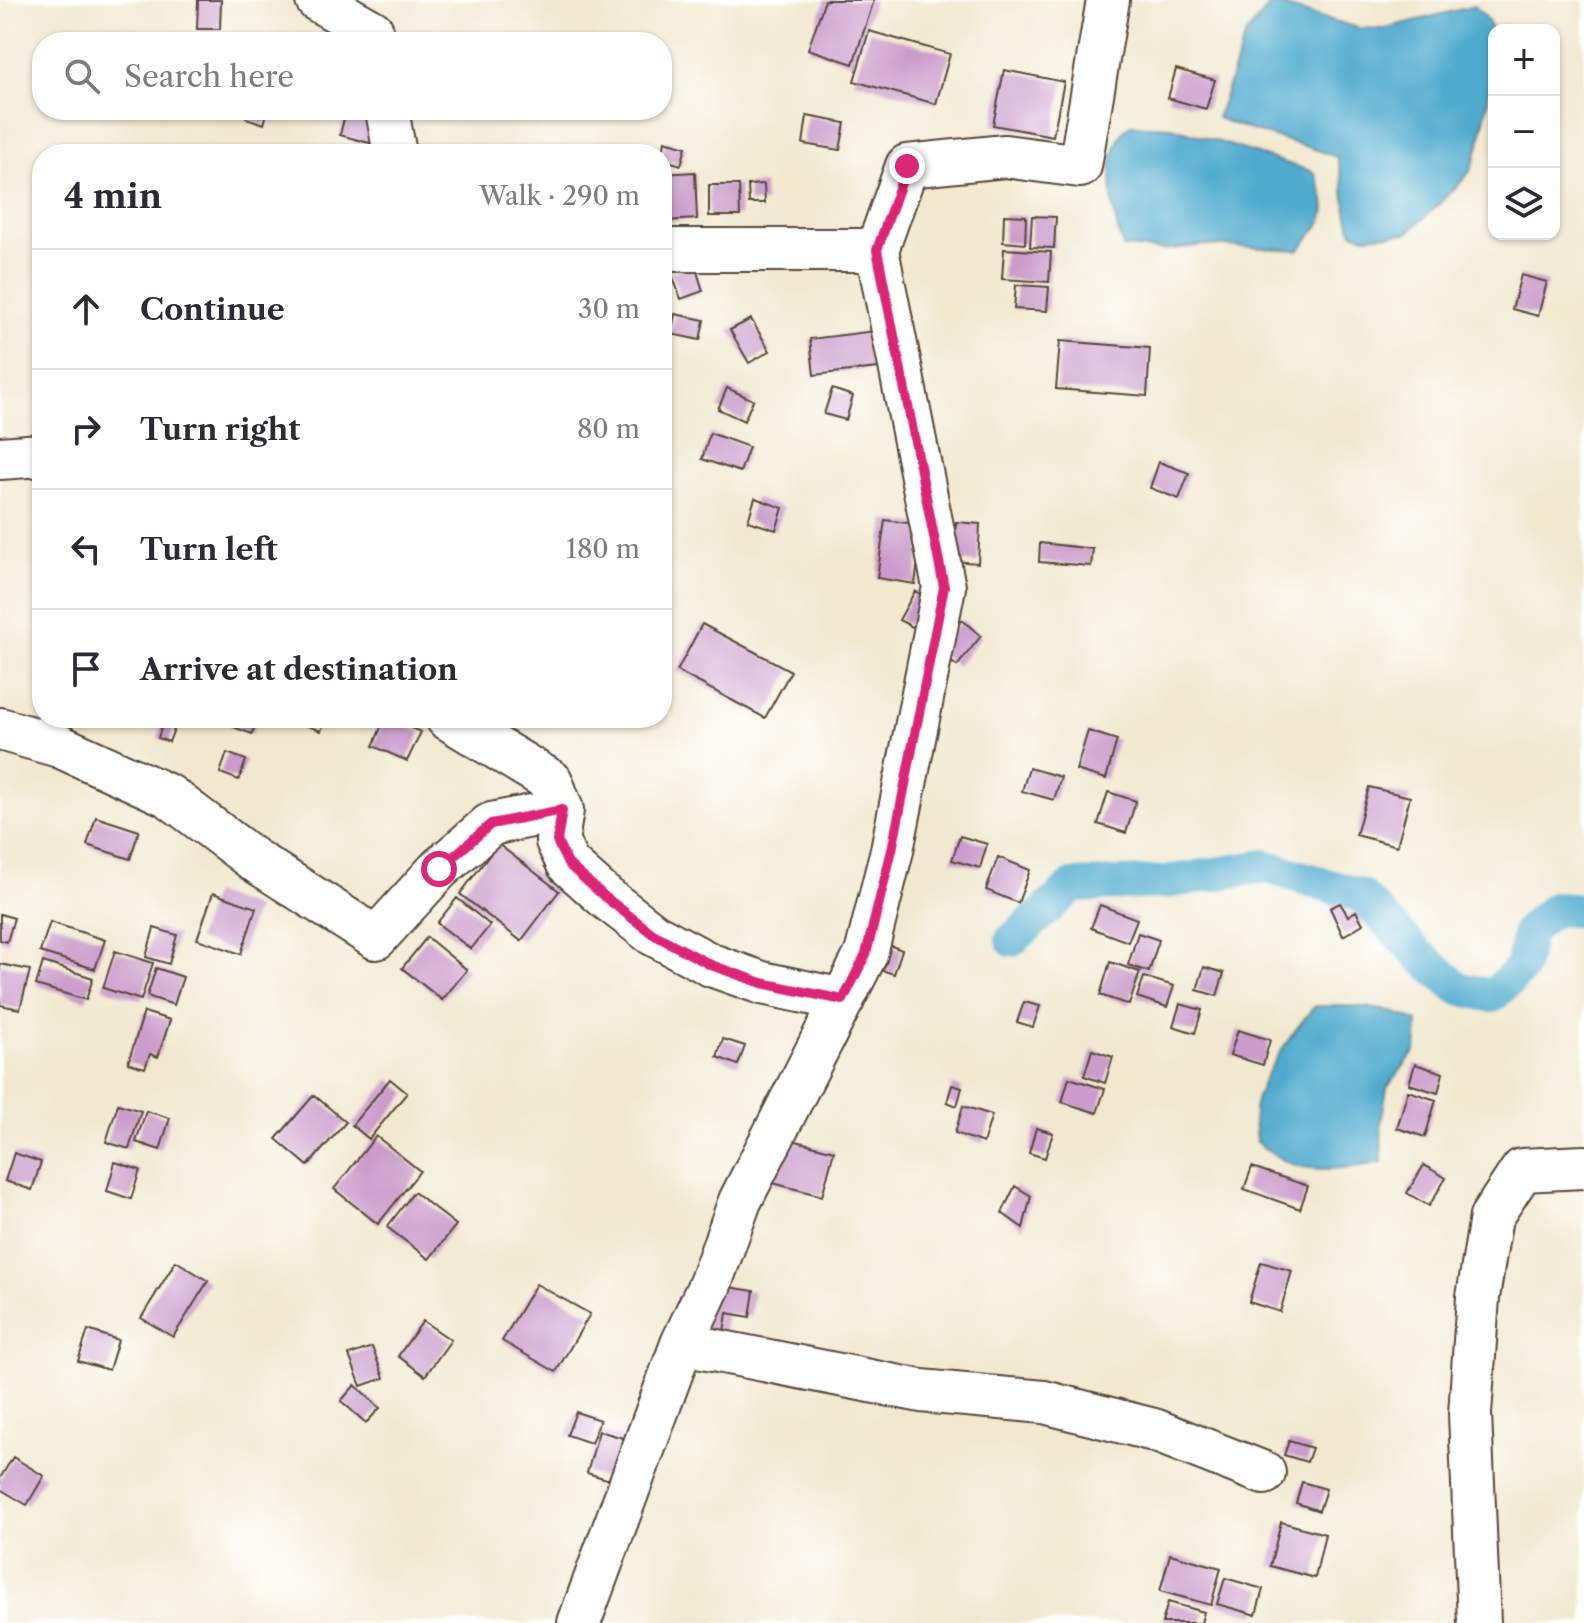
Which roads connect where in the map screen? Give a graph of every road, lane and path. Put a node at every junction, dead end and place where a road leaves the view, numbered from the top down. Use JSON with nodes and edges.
{"nodes":[{"id":1,"x":317,"y":0,"type":"edge"},
{"id":2,"x":1108,"y":0,"type":"edge"},
{"id":3,"x":372,"y":32,"type":"edge"},
{"id":4,"x":389,"y":120,"type":"edge"},
{"id":5,"x":393,"y":144,"type":"edge"},
{"id":6,"x":672,"y":250,"type":"edge"},
{"id":7,"x":877,"y":250,"type":"junction"},
{"id":8,"x":32,"y":456,"type":"edge"},
{"id":9,"x":0,"y":458,"type":"edge"},
{"id":10,"x":464,"y":728,"type":"edge"},
{"id":11,"x":0,"y":729,"type":"edge"},
{"id":12,"x":562,"y":810,"type":"junction"},
{"id":13,"x":843,"y":1000,"type":"junction"},
{"id":14,"x":1584,"y":1167,"type":"edge"},
{"id":15,"x":682,"y":1344,"type":"junction"},
{"id":16,"x":1264,"y":1473,"type":"dead end"},
{"id":17,"x":579,"y":1623,"type":"edge"},
{"id":18,"x":1479,"y":1623,"type":"edge"}],
"edges":[{"from":1,"to":3,"type":"street"},
{"from":2,"to":7,"type":"street"},
{"from":4,"to":5,"type":"street"},
{"from":6,"to":7,"type":"street"},
{"from":7,"to":13,"type":"street"},
{"from":8,"to":9,"type":"street"},
{"from":10,"to":12,"type":"street"},
{"from":11,"to":12,"type":"street"},
{"from":12,"to":13,"type":"street"},
{"from":13,"to":15,"type":"street"},
{"from":14,"to":18,"type":"street"},
{"from":15,"to":16,"type":"street"},
{"from":15,"to":17,"type":"street"}]}
